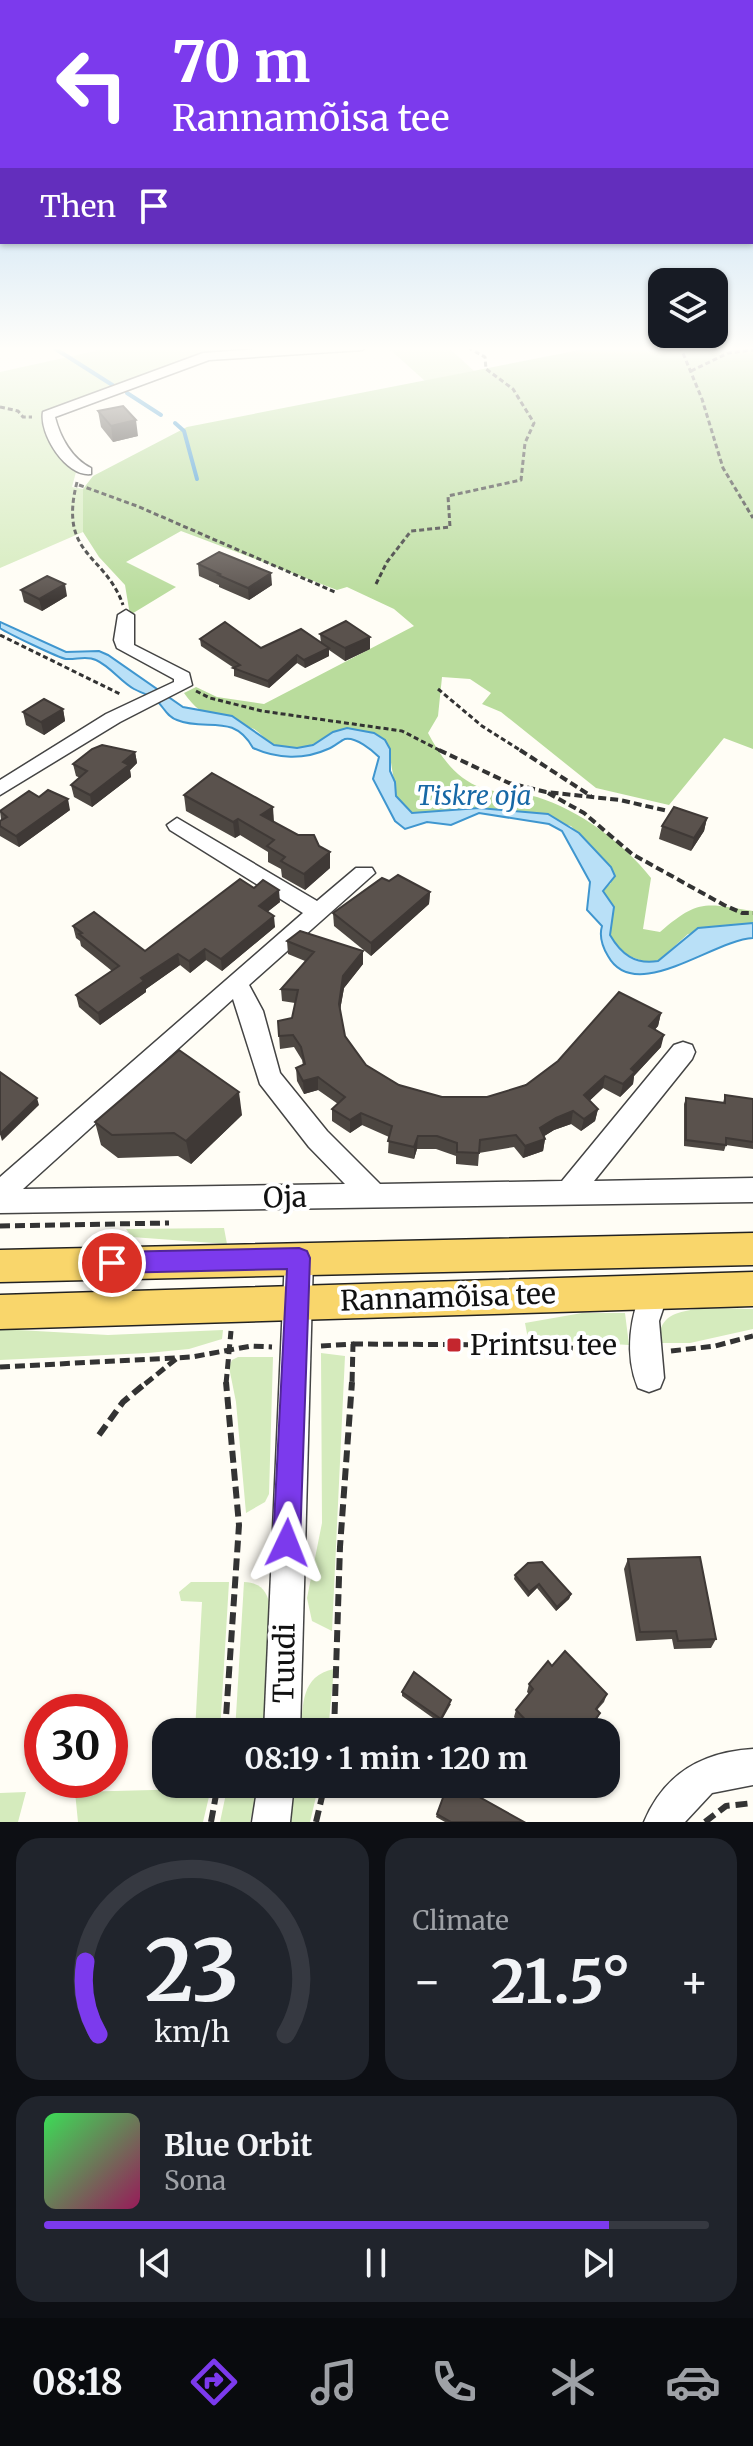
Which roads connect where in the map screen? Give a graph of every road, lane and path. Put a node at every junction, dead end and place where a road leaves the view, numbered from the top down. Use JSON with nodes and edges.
{"nodes":[{"id":1,"x":53,"y":431,"type":"edge"},
{"id":2,"x":530,"y":431,"type":"edge"},
{"id":3,"x":712,"y":431,"type":"edge"},
{"id":4,"x":86,"y":471,"type":"joint"},
{"id":5,"x":76,"y":484,"type":"junction"},
{"id":6,"x":753,"y":518,"type":"edge"},
{"id":7,"x":376,"y":584,"type":"dead end"},
{"id":8,"x":335,"y":592,"type":"dead end"},
{"id":9,"x":126,"y":615,"type":"joint"},
{"id":10,"x":0,"y":635,"type":"edge"},
{"id":11,"x":438,"y":689,"type":"dead end"},
{"id":12,"x":161,"y":696,"type":"junction"},
{"id":13,"x":0,"y":789,"type":"edge"},
{"id":14,"x":546,"y":792,"type":"junction"},
{"id":15,"x":593,"y":798,"type":"junction"},
{"id":16,"x":668,"y":811,"type":"edge"},
{"id":17,"x":177,"y":825,"type":"dead end"},
{"id":18,"x":364,"y":873,"type":"dead end"},
{"id":19,"x":319,"y":912,"type":"junction"},
{"id":20,"x":753,"y":913,"type":"edge"},
{"id":21,"x":236,"y":983,"type":"junction"},
{"id":22,"x":683,"y":1052,"type":"dead end"},
{"id":23,"x":753,"y":1190,"type":"edge"},
{"id":24,"x":569,"y":1192,"type":"junction"},
{"id":25,"x":0,"y":1193,"type":"edge"},
{"id":26,"x":373,"y":1195,"type":"junction"},
{"id":27,"x":0,"y":1201,"type":"edge"},
{"id":28,"x":753,"y":1249,"type":"edge"},
{"id":29,"x":299,"y":1258,"type":"junction"},
{"id":30,"x":0,"y":1266,"type":"edge"},
{"id":31,"x":753,"y":1289,"type":"edge"},
{"id":32,"x":655,"y":1291,"type":"junction"},
{"id":33,"x":298,"y":1301,"type":"junction"},
{"id":34,"x":0,"y":1312,"type":"edge"},
{"id":35,"x":753,"y":1336,"type":"edge"},
{"id":36,"x":353,"y":1344,"type":"dead end"},
{"id":37,"x":225,"y":1352,"type":"dead end"},
{"id":38,"x":177,"y":1358,"type":"dead end"},
{"id":39,"x":648,"y":1365,"type":"junction"},
{"id":40,"x":99,"y":1435,"type":"dead end"},
{"id":41,"x":226,"y":1718,"type":"edge"},
{"id":42,"x":282,"y":1718,"type":"edge"},
{"id":43,"x":753,"y":1767,"type":"edge"},
{"id":44,"x":215,"y":1798,"type":"edge"},
{"id":45,"x":274,"y":1798,"type":"edge"},
{"id":46,"x":322,"y":1798,"type":"edge"},
{"id":47,"x":753,"y":1803,"type":"edge"},
{"id":48,"x":211,"y":1822,"type":"edge"},
{"id":49,"x":271,"y":1822,"type":"edge"},
{"id":50,"x":316,"y":1822,"type":"edge"},
{"id":51,"x":663,"y":1822,"type":"edge"},
{"id":52,"x":705,"y":1822,"type":"edge"}],
"edges":[{"from":1,"to":4,"type":"street"},
{"from":2,"to":7,"type":"path"},
{"from":3,"to":6,"type":"path"},
{"from":4,"to":5,"type":"path"},
{"from":5,"to":8,"type":"path"},
{"from":5,"to":9,"type":"path"},
{"from":9,"to":12,"type":"street"},
{"from":10,"to":12,"type":"path"},
{"from":11,"to":15,"type":"path"},
{"from":12,"to":13,"type":"street"},
{"from":12,"to":14,"type":"path"},
{"from":14,"to":15,"type":"path"},
{"from":14,"to":20,"type":"path"},
{"from":15,"to":16,"type":"path"},
{"from":17,"to":19,"type":"street"},
{"from":18,"to":19,"type":"street"},
{"from":19,"to":21,"type":"street"},
{"from":21,"to":25,"type":"street"},
{"from":21,"to":26,"type":"street"},
{"from":22,"to":24,"type":"street"},
{"from":23,"to":24,"type":"street","name":"Oja"},
{"from":24,"to":26,"type":"street","name":"Oja"},
{"from":26,"to":27,"type":"street","name":"Oja"},
{"from":28,"to":29,"type":"main road","name":"Rannamõisa tee"},
{"from":29,"to":30,"type":"main road","name":"Rannamõisa tee"},
{"from":29,"to":33,"type":"street","name":"Tuudi"},
{"from":31,"to":32,"type":"main road","name":"Rannamõisa tee"},
{"from":32,"to":33,"type":"main road","name":"Rannamõisa tee"},
{"from":32,"to":39,"type":"street"},
{"from":33,"to":34,"type":"main road","name":"Rannamõisa tee"},
{"from":33,"to":42,"type":"street","name":"Tuudi"},
{"from":35,"to":39,"type":"path"},
{"from":36,"to":39,"type":"path"},
{"from":37,"to":41,"type":"path"},
{"from":38,"to":40,"type":"path"},
{"from":43,"to":51,"type":"street"},
{"from":44,"to":48,"type":"path"},
{"from":45,"to":49,"type":"street"},
{"from":46,"to":50,"type":"path"},
{"from":47,"to":52,"type":"path"}]}
